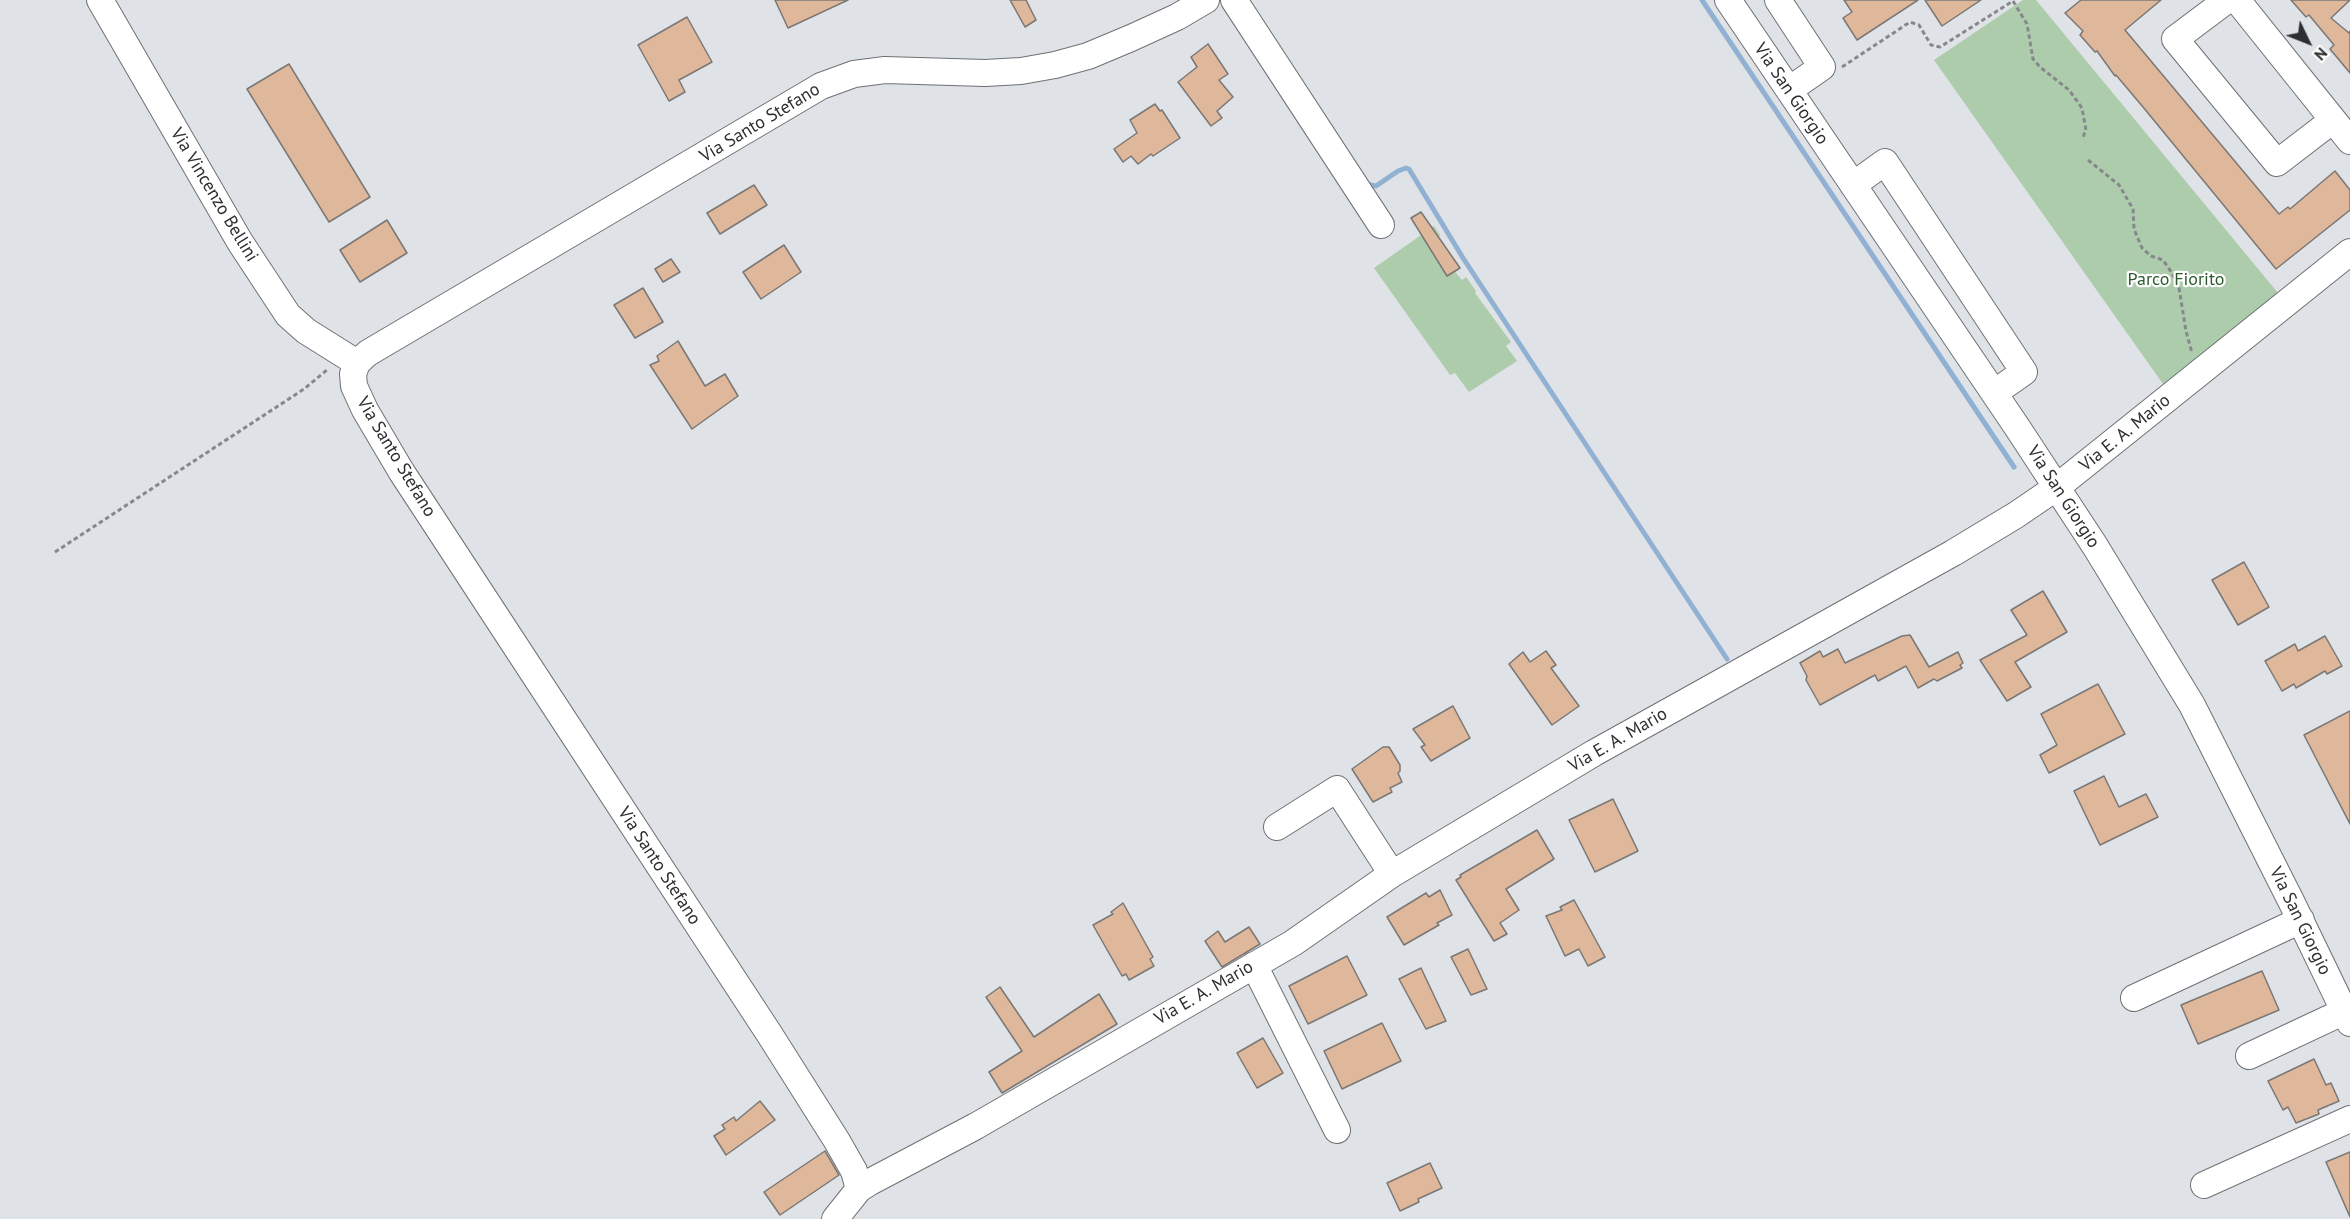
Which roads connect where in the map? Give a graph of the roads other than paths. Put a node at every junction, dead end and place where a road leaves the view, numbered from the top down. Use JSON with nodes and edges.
{"nodes":[{"id":1,"x":100,"y":0,"type":"edge"},
{"id":2,"x":1206,"y":0,"type":"edge"},
{"id":3,"x":1234,"y":0,"type":"edge"},
{"id":4,"x":1728,"y":0,"type":"edge"},
{"id":5,"x":1778,"y":0,"type":"edge"},
{"id":6,"x":2227,"y":0,"type":"edge"},
{"id":7,"x":2237,"y":0,"type":"edge"},
{"id":8,"x":1789,"y":90,"type":"junction"},
{"id":9,"x":2333,"y":120,"type":"junction"},
{"id":10,"x":2350,"y":141,"type":"edge"},
{"id":11,"x":1853,"y":185,"type":"junction"},
{"id":12,"x":1381,"y":225,"type":"dead end"},
{"id":13,"x":2350,"y":252,"type":"edge"},
{"id":14,"x":351,"y":360,"type":"junction"},
{"id":15,"x":1994,"y":393,"type":"junction"},
{"id":16,"x":2057,"y":488,"type":"junction"},
{"id":17,"x":1277,"y":827,"type":"dead end"},
{"id":18,"x":1392,"y":874,"type":"junction"},
{"id":19,"x":2301,"y":920,"type":"junction"},
{"id":20,"x":1254,"y":964,"type":"junction"},
{"id":21,"x":2134,"y":999,"type":"dead end"},
{"id":22,"x":2347,"y":1017,"type":"edge"},
{"id":23,"x":2249,"y":1056,"type":"dead end"},
{"id":24,"x":2350,"y":1119,"type":"edge"},
{"id":25,"x":1337,"y":1130,"type":"dead end"},
{"id":26,"x":2204,"y":1185,"type":"dead end"},
{"id":27,"x":859,"y":1190,"type":"junction"},
{"id":28,"x":835,"y":1219,"type":"edge"}],
"edges":[{"from":1,"to":14,"type":"street","name":"Via Vincenzo Bellini"},
{"from":2,"to":14,"type":"street","name":"Via Santo Stefano"},
{"from":3,"to":12,"type":"street"},
{"from":4,"to":8,"type":"street","name":"Via San Giorgio"},
{"from":5,"to":8,"type":"street"},
{"from":6,"to":9,"type":"street"},
{"from":7,"to":9,"type":"street"},
{"from":8,"to":11,"type":"street","name":"Via San Giorgio"},
{"from":9,"to":10,"type":"street"},
{"from":11,"to":15,"type":"street","name":"Via San Giorgio"},
{"from":11,"to":15,"type":"street"},
{"from":13,"to":16,"type":"street","name":"Via E. A. Mario"},
{"from":14,"to":27,"type":"street","name":"Via Santo Stefano"},
{"from":15,"to":16,"type":"street","name":"Via San Giorgio"},
{"from":16,"to":18,"type":"street","name":"Via E. A. Mario"},
{"from":16,"to":19,"type":"street","name":"Via San Giorgio"},
{"from":17,"to":18,"type":"street"},
{"from":18,"to":20,"type":"street","name":"Via E. A. Mario"},
{"from":19,"to":21,"type":"street"},
{"from":19,"to":22,"type":"street","name":"Via San Giorgio"},
{"from":20,"to":25,"type":"street"},
{"from":20,"to":27,"type":"street","name":"Via E. A. Mario"},
{"from":22,"to":23,"type":"street"},
{"from":24,"to":26,"type":"street"},
{"from":27,"to":28,"type":"street"}]}
